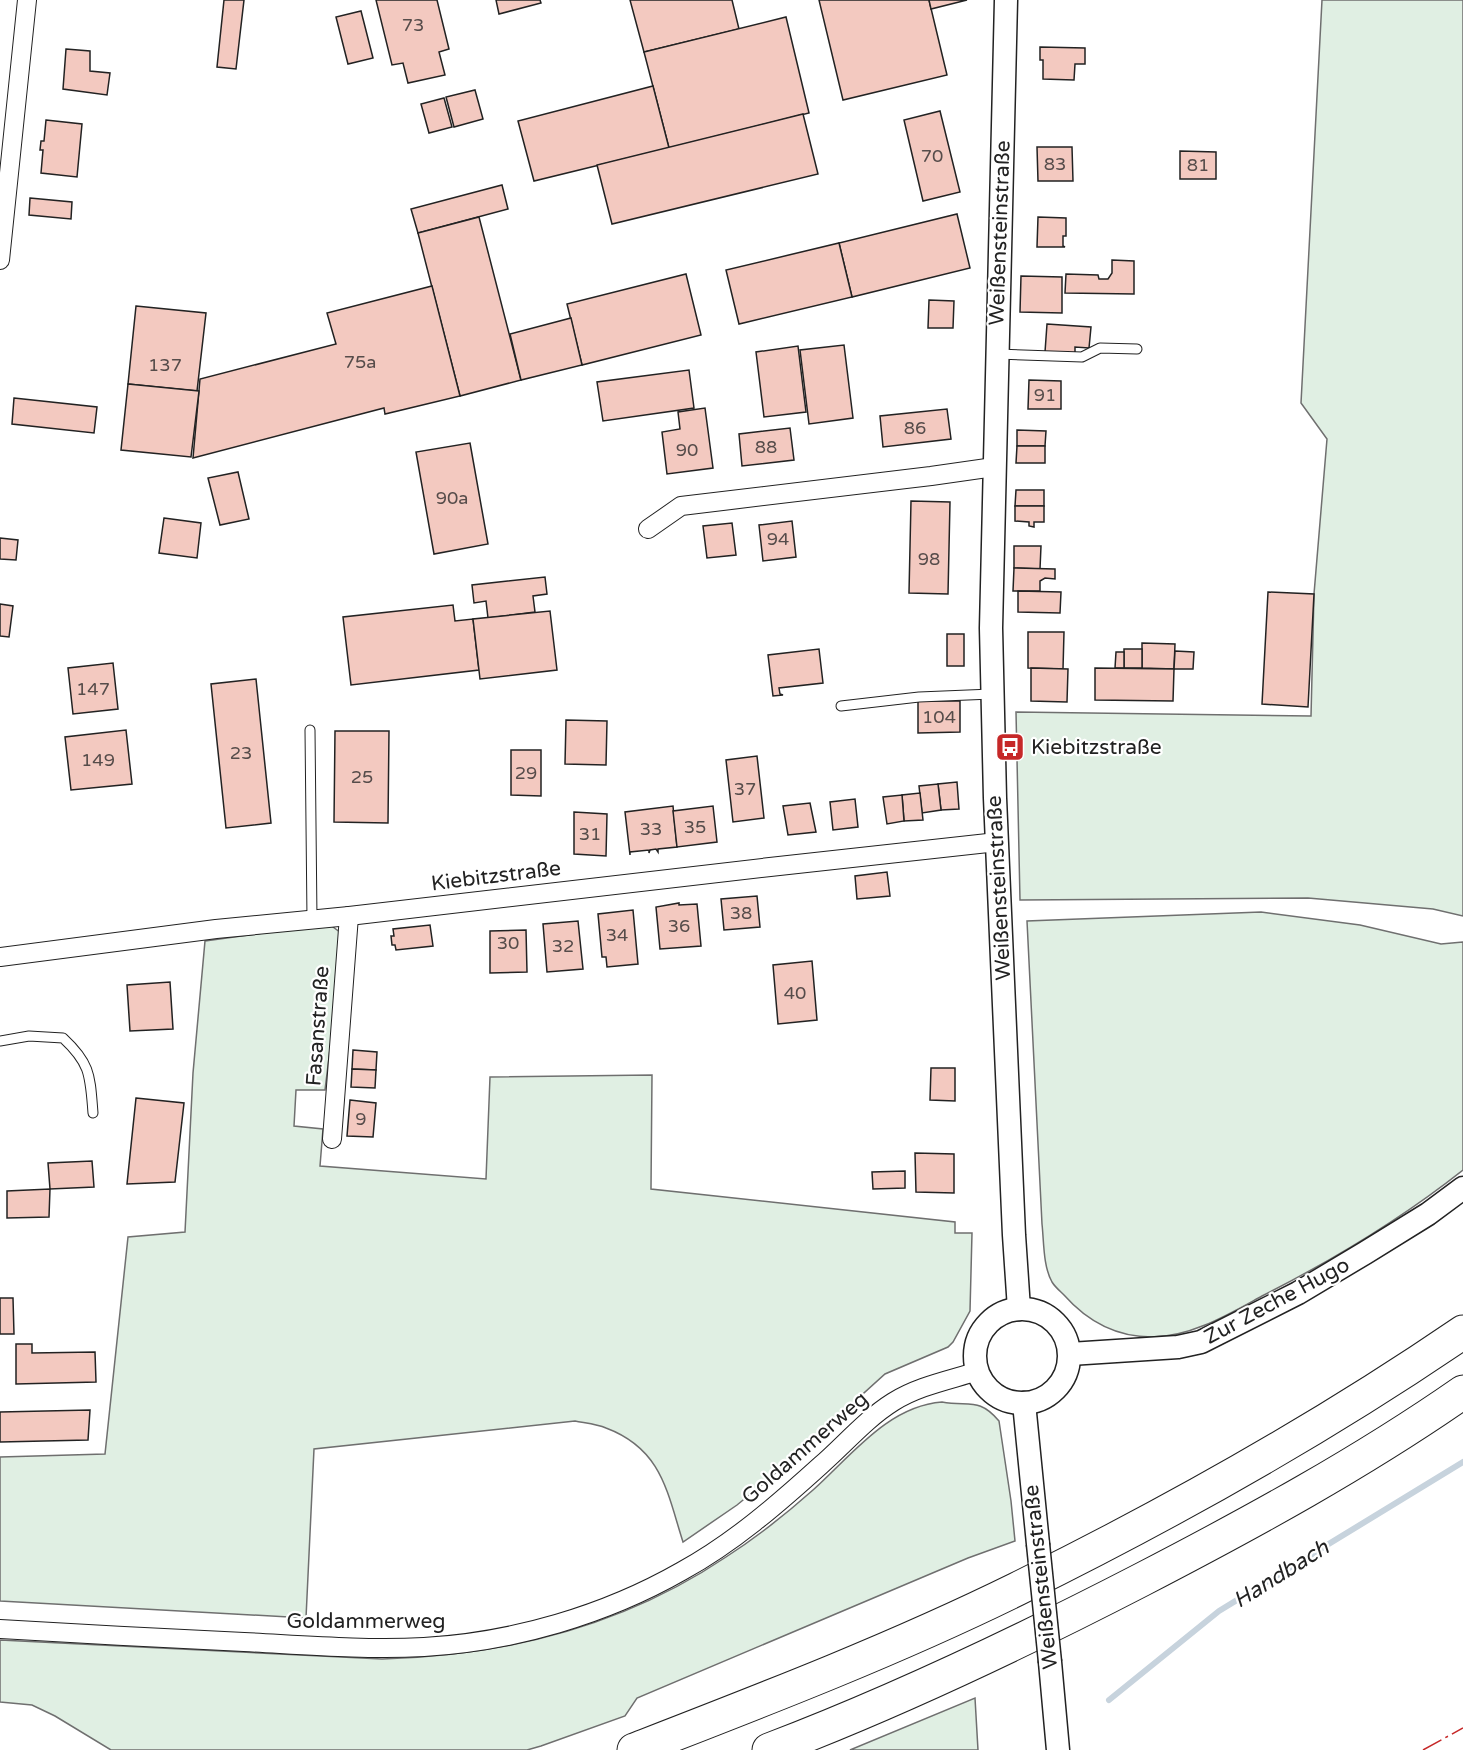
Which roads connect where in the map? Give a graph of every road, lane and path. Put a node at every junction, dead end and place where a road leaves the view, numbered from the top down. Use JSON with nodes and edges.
{"nodes":[{"id":1,"x":27,"y":0,"type":"edge"},
{"id":2,"x":1006,"y":0,"type":"edge"},
{"id":3,"x":0,"y":260,"type":"edge"},
{"id":4,"x":1137,"y":349,"type":"dead end"},
{"id":5,"x":997,"y":354,"type":"junction"},
{"id":6,"x":994,"y":466,"type":"junction"},
{"id":7,"x":648,"y":529,"type":"dead end"},
{"id":8,"x":992,"y":694,"type":"junction"},
{"id":9,"x":841,"y":706,"type":"dead end"},
{"id":10,"x":310,"y":730,"type":"dead end"},
{"id":11,"x":998,"y":842,"type":"junction"},
{"id":12,"x":349,"y":916,"type":"junction"},
{"id":13,"x":312,"y":919,"type":"junction"},
{"id":14,"x":0,"y":957,"type":"edge"},
{"id":15,"x":0,"y":1041,"type":"edge"},
{"id":16,"x":93,"y":1113,"type":"dead end"},
{"id":17,"x":332,"y":1139,"type":"dead end"},
{"id":18,"x":1463,"y":1188,"type":"edge"},
{"id":19,"x":1019,"y":1309,"type":"junction"},
{"id":20,"x":1463,"y":1332,"type":"edge"},
{"id":21,"x":1070,"y":1354,"type":"junction"},
{"id":22,"x":978,"y":1371,"type":"junction"},
{"id":23,"x":1463,"y":1392,"type":"edge"},
{"id":24,"x":1024,"y":1403,"type":"junction"},
{"id":25,"x":0,"y":1629,"type":"edge"},
{"id":26,"x":634,"y":1750,"type":"edge"},
{"id":27,"x":769,"y":1750,"type":"edge"},
{"id":28,"x":1058,"y":1750,"type":"edge"}],
"edges":[{"from":1,"to":3,"type":"street"},
{"from":2,"to":5,"type":"street","name":"Weißensteinstraße"},
{"from":4,"to":5,"type":"lane"},
{"from":5,"to":6,"type":"street","name":"Weißensteinstraße"},
{"from":6,"to":7,"type":"street"},
{"from":6,"to":8,"type":"street","name":"Weißensteinstraße"},
{"from":8,"to":9,"type":"lane"},
{"from":8,"to":11,"type":"street","name":"Weißensteinstraße"},
{"from":10,"to":13,"type":"lane"},
{"from":11,"to":12,"type":"street","name":"Kiebitzstraße"},
{"from":11,"to":19,"type":"street","name":"Weißensteinstraße"},
{"from":12,"to":13,"type":"street","name":"Kiebitzstraße"},
{"from":12,"to":17,"type":"street","name":"Fasanstraße"},
{"from":13,"to":14,"type":"street","name":"Kiebitzstraße"},
{"from":15,"to":16,"type":"lane"},
{"from":18,"to":21,"type":"street","name":"Zur Zeche Hugo"},
{"from":19,"to":21,"type":"street"},
{"from":19,"to":22,"type":"street"},
{"from":20,"to":26,"type":"highway"},
{"from":21,"to":24,"type":"street"},
{"from":22,"to":24,"type":"street"},
{"from":22,"to":25,"type":"street","name":"Goldammerweg"},
{"from":23,"to":27,"type":"highway"},
{"from":24,"to":28,"type":"street","name":"Weißensteinstraße","bridge":true}]}
